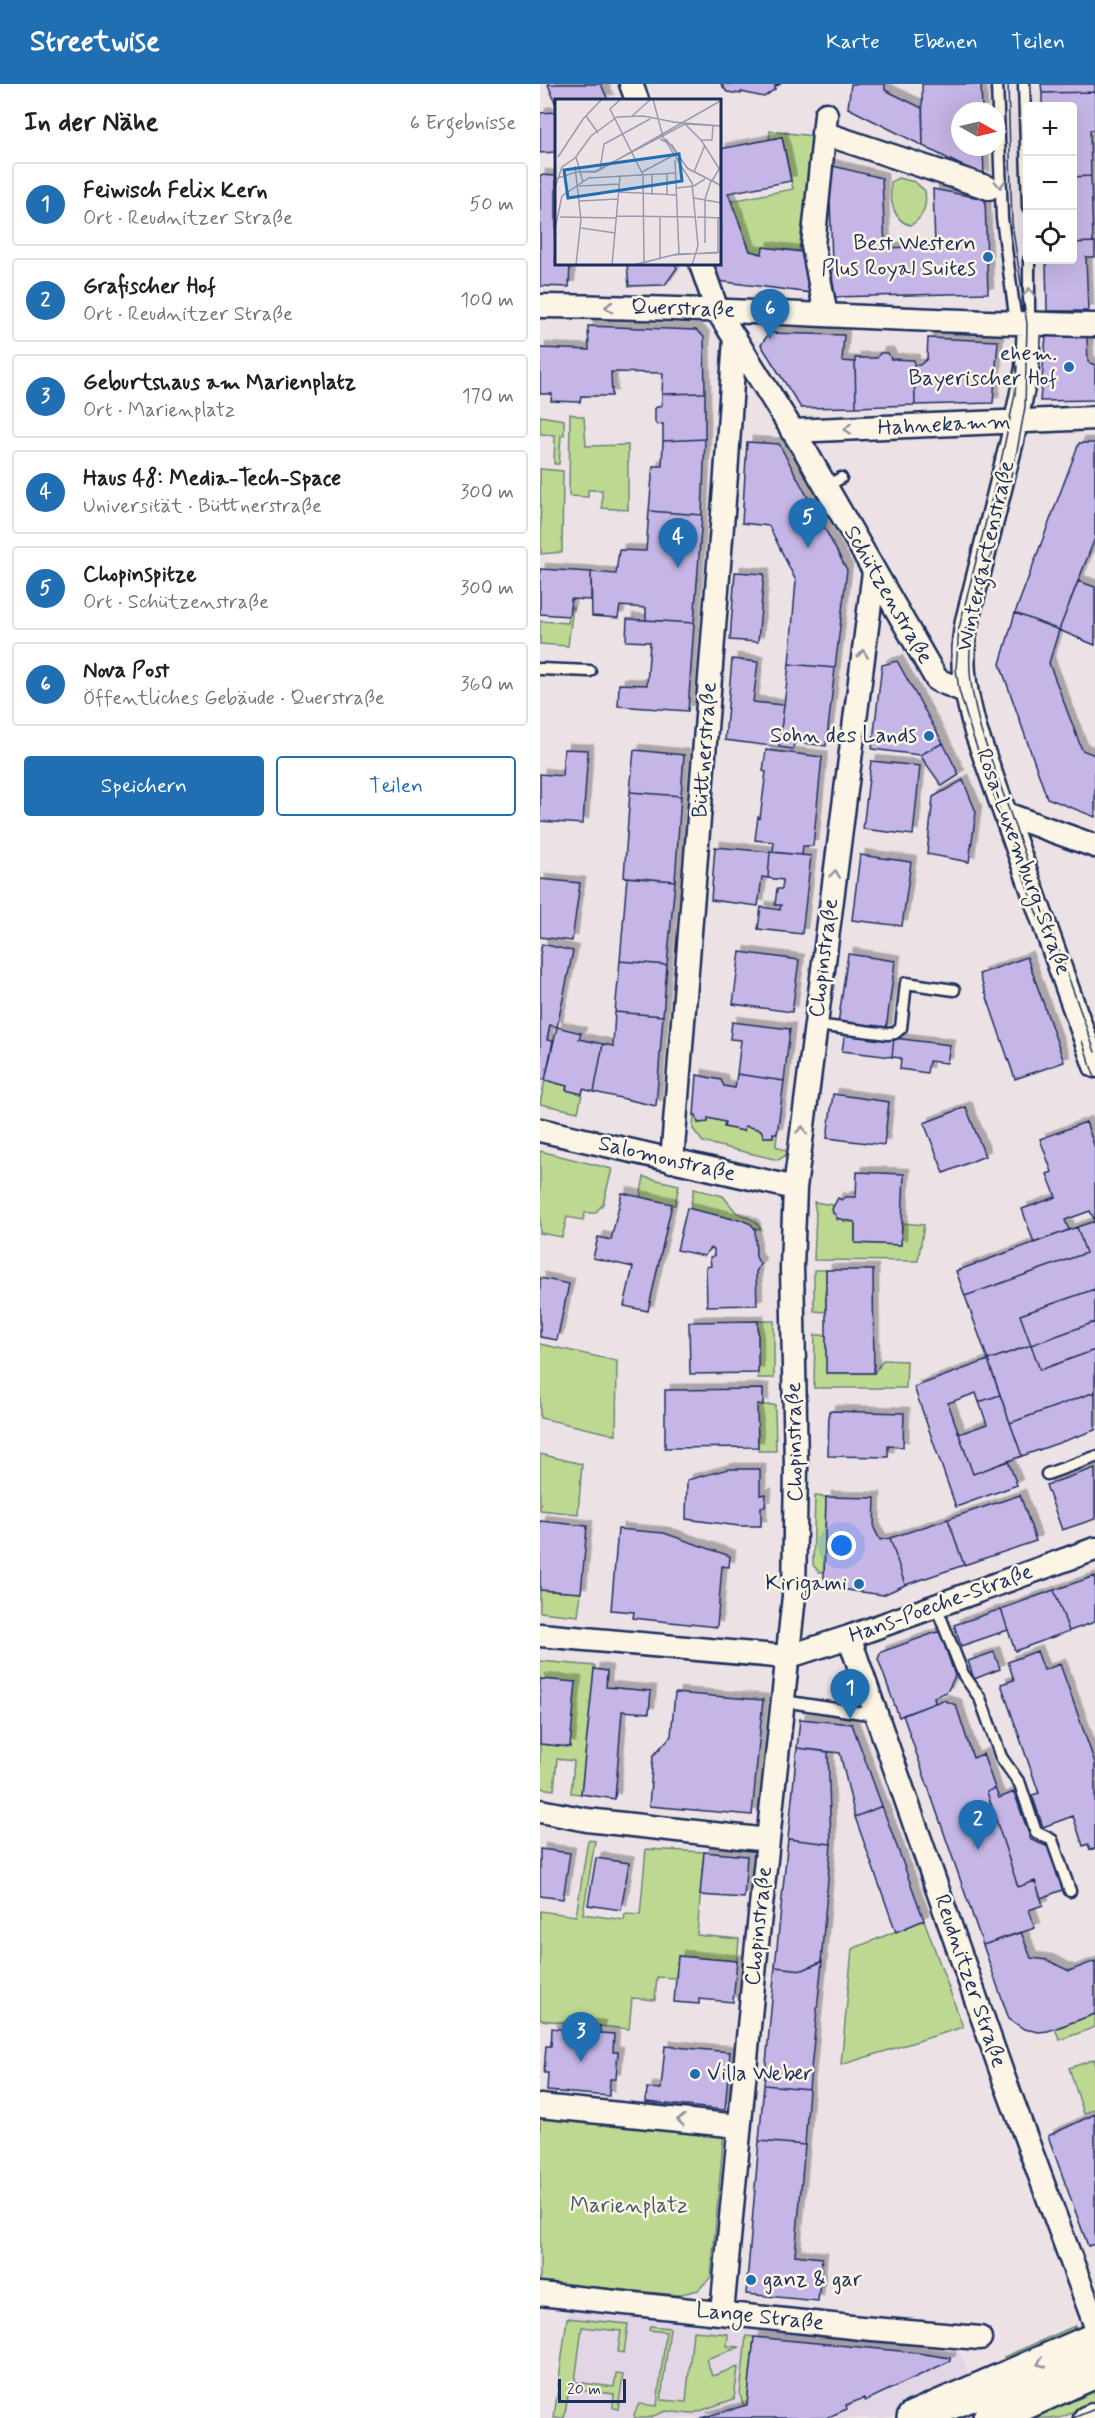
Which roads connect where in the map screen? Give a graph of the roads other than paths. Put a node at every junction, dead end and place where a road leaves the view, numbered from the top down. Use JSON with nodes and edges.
{"nodes":[{"id":1,"x":632,"y":84,"type":"edge"},
{"id":2,"x":997,"y":84,"type":"edge"},
{"id":3,"x":1024,"y":84,"type":"edge"},
{"id":4,"x":637,"y":99,"type":"edge"},
{"id":5,"x":1026,"y":156,"type":"edge"},
{"id":6,"x":989,"y":188,"type":"dead end"},
{"id":7,"x":1029,"y":264,"type":"edge"},
{"id":8,"x":702,"y":266,"type":"edge"},
{"id":9,"x":540,"y":306,"type":"edge"},
{"id":10,"x":717,"y":310,"type":"junction"},
{"id":11,"x":826,"y":315,"type":"junction"},
{"id":12,"x":1022,"y":324,"type":"junction"},
{"id":13,"x":1095,"y":325,"type":"edge"},
{"id":14,"x":735,"y":338,"type":"junction"},
{"id":15,"x":1095,"y":418,"type":"edge"},
{"id":16,"x":1015,"y":422,"type":"junction"},
{"id":17,"x":792,"y":432,"type":"junction"},
{"id":18,"x":874,"y":572,"type":"junction"},
{"id":19,"x":540,"y":669,"type":"edge"},
{"id":20,"x":590,"y":671,"type":"dead end"},
{"id":21,"x":965,"y":692,"type":"junction"},
{"id":22,"x":1006,"y":814,"type":"junction"},
{"id":23,"x":1095,"y":846,"type":"edge"},
{"id":24,"x":954,"y":990,"type":"dead end"},
{"id":25,"x":816,"y":1025,"type":"junction"},
{"id":26,"x":1095,"y":1066,"type":"edge"},
{"id":27,"x":540,"y":1130,"type":"edge"},
{"id":28,"x":672,"y":1161,"type":"junction"},
{"id":29,"x":795,"y":1188,"type":"junction"},
{"id":30,"x":1095,"y":1457,"type":"edge"},
{"id":31,"x":1047,"y":1473,"type":"dead end"},
{"id":32,"x":1095,"y":1549,"type":"edge"},
{"id":33,"x":936,"y":1606,"type":"junction"},
{"id":34,"x":540,"y":1635,"type":"edge"},
{"id":35,"x":849,"y":1637,"type":"junction"},
{"id":36,"x":787,"y":1657,"type":"junction"},
{"id":37,"x":783,"y":1701,"type":"junction"},
{"id":38,"x":875,"y":1715,"type":"junction"},
{"id":39,"x":540,"y":1811,"type":"edge"},
{"id":40,"x":768,"y":1840,"type":"junction"},
{"id":41,"x":1070,"y":1891,"type":"dead end"},
{"id":42,"x":540,"y":2106,"type":"edge"},
{"id":43,"x":739,"y":2126,"type":"junction"},
{"id":44,"x":540,"y":2294,"type":"edge"},
{"id":45,"x":722,"y":2313,"type":"junction"},
{"id":46,"x":1095,"y":2324,"type":"edge"},
{"id":47,"x":980,"y":2338,"type":"dead end"},
{"id":48,"x":1095,"y":2340,"type":"edge"},
{"id":49,"x":1095,"y":2371,"type":"edge"},
{"id":50,"x":1095,"y":2414,"type":"edge"},
{"id":51,"x":914,"y":2418,"type":"edge"},
{"id":52,"x":990,"y":2418,"type":"edge"},
{"id":53,"x":1085,"y":2418,"type":"edge"}],
"edges":[{"from":1,"to":4,"type":"street"},
{"from":2,"to":12,"type":"lane","one_way":true},
{"from":3,"to":5,"type":"lane"},
{"from":6,"to":11,"type":"street"},
{"from":12,"to":7,"type":"lane","one_way":true},
{"from":8,"to":10,"type":"street","name":"Schützenstraße"},
{"from":10,"to":9,"type":"street","name":"Querstraße","one_way":true},
{"from":10,"to":11,"type":"street","name":"Querstraße"},
{"from":10,"to":14,"type":"street","name":"Schützenstraße"},
{"from":11,"to":12,"type":"street","name":"Querstraße"},
{"from":12,"to":13,"type":"street","name":"Querstraße"},
{"from":12,"to":16,"type":"street","name":"Wintergartenstraße"},
{"from":14,"to":17,"type":"street","name":"Schützenstraße"},
{"from":14,"to":28,"type":"street","name":"Büttnerstraße"},
{"from":15,"to":16,"type":"street","name":"Hahnekamm"},
{"from":16,"to":17,"type":"street","name":"Hahnekamm","one_way":true},
{"from":16,"to":21,"type":"street","name":"Wintergartenstraße"},
{"from":17,"to":18,"type":"street","name":"Schützenstraße"},
{"from":18,"to":21,"type":"street","name":"Schützenstraße"},
{"from":25,"to":18,"type":"street","name":"Chopinstraße","one_way":true},
{"from":19,"to":20,"type":"lane"},
{"from":21,"to":22,"type":"street","name":"Rosa-Luxemburg-Straße"},
{"from":22,"to":23,"type":"street"},
{"from":22,"to":26,"type":"street","name":"Rosa-Luxemburg-Straße"},
{"from":24,"to":25,"type":"lane"},
{"from":29,"to":25,"type":"street","name":"Chopinstraße","one_way":true},
{"from":27,"to":28,"type":"street","name":"Salomonstraße"},
{"from":28,"to":29,"type":"street","name":"Salomonstraße"},
{"from":29,"to":36,"type":"street","name":"Chopinstraße"},
{"from":30,"to":31,"type":"lane"},
{"from":32,"to":33,"type":"street","name":"Hans-Poeche-Straße"},
{"from":33,"to":35,"type":"street","name":"Hans-Poeche-Straße"},
{"from":33,"to":41,"type":"lane"},
{"from":34,"to":36,"type":"street"},
{"from":35,"to":36,"type":"street","name":"Hans-Poeche-Straße"},
{"from":35,"to":38,"type":"street","name":"Reudnitzer Straße"},
{"from":36,"to":37,"type":"street","name":"Chopinstraße"},
{"from":37,"to":38,"type":"lane"},
{"from":37,"to":40,"type":"street","name":"Chopinstraße"},
{"from":38,"to":46,"type":"street","name":"Reudnitzer Straße"},
{"from":39,"to":40,"type":"street"},
{"from":40,"to":43,"type":"street","name":"Chopinstraße"},
{"from":43,"to":42,"type":"street","one_way":true},
{"from":43,"to":45,"type":"street","name":"Chopinstraße"},
{"from":44,"to":45,"type":"street","name":"Lange Straße"},
{"from":45,"to":47,"type":"street","name":"Lange Straße"},
{"from":48,"to":51,"type":"main road","one_way":true},
{"from":49,"to":52,"type":"main road"},
{"from":50,"to":53,"type":"street"}]}
